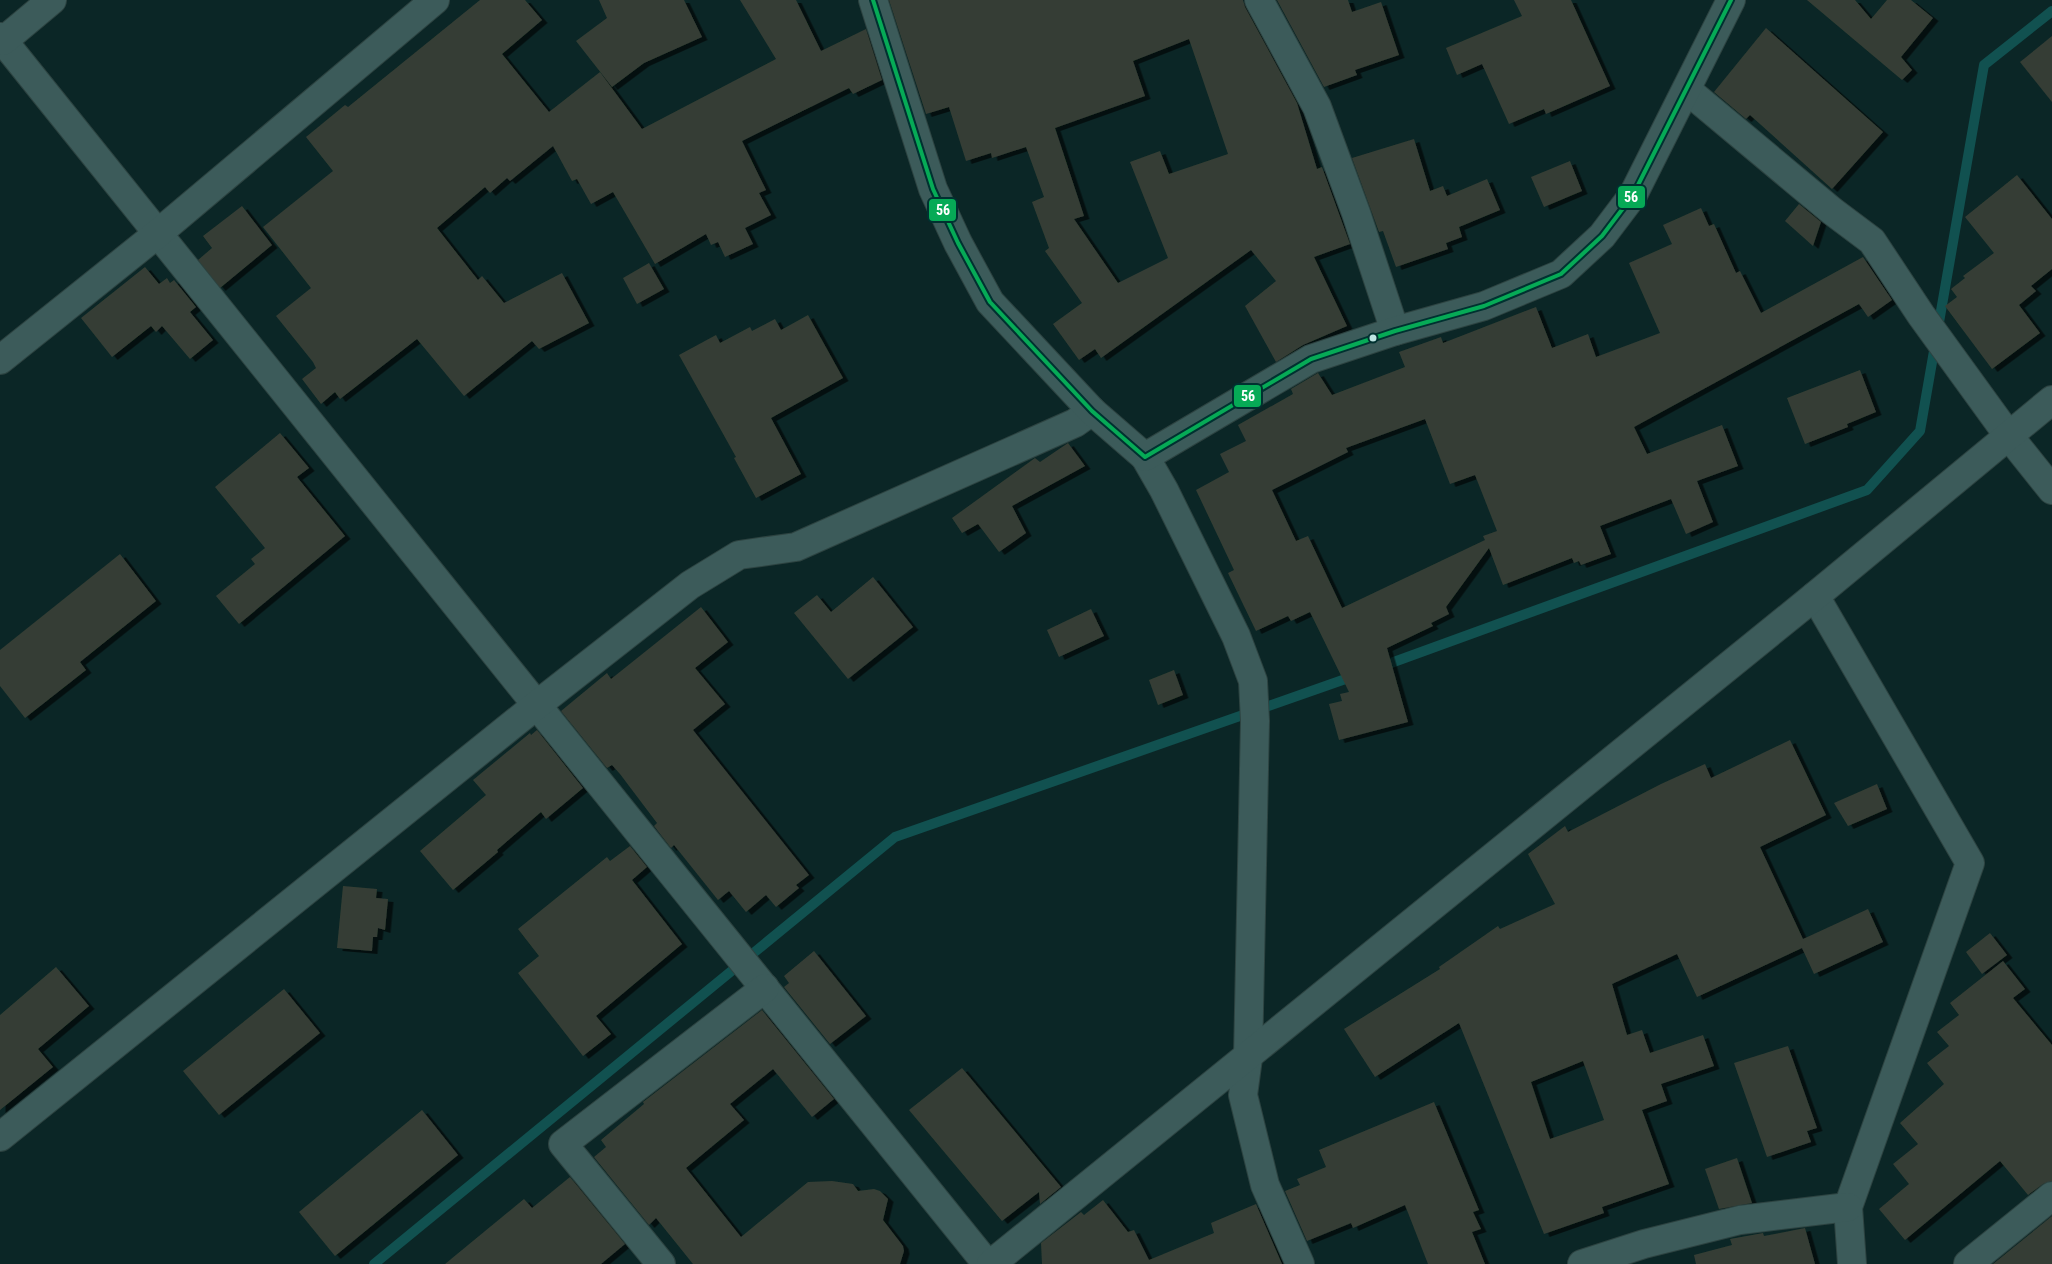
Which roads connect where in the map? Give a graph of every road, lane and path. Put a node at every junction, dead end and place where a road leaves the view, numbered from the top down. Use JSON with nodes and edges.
{"nodes":[{"id":1,"x":52,"y":0,"type":"edge"},
{"id":2,"x":435,"y":0,"type":"edge"},
{"id":3,"x":873,"y":0,"type":"edge"},
{"id":4,"x":1259,"y":0,"type":"edge"},
{"id":5,"x":1731,"y":0,"type":"edge"},
{"id":6,"x":1,"y":39,"type":"edge"},
{"id":7,"x":1687,"y":90,"type":"junction"},
{"id":8,"x":156,"y":235,"type":"junction"},
{"id":9,"x":1395,"y":331,"type":"junction"},
{"id":10,"x":0,"y":360,"type":"edge"},
{"id":11,"x":2052,"y":400,"type":"edge"},
{"id":12,"x":1092,"y":411,"type":"junction"},
{"id":13,"x":2008,"y":435,"type":"junction"},
{"id":14,"x":1145,"y":457,"type":"junction"},
{"id":15,"x":2052,"y":490,"type":"edge"},
{"id":16,"x":1815,"y":596,"type":"junction"},
{"id":17,"x":538,"y":704,"type":"junction"},
{"id":18,"x":765,"y":988,"type":"junction"},
{"id":19,"x":1248,"y":1058,"type":"junction"},
{"id":20,"x":0,"y":1137,"type":"edge"},
{"id":21,"x":2052,"y":1196,"type":"edge"},
{"id":22,"x":1848,"y":1207,"type":"junction"},
{"id":23,"x":661,"y":1264,"type":"edge"},
{"id":24,"x":986,"y":1264,"type":"edge"},
{"id":25,"x":991,"y":1264,"type":"edge"},
{"id":26,"x":1300,"y":1264,"type":"edge"},
{"id":27,"x":1582,"y":1264,"type":"edge"},
{"id":28,"x":1852,"y":1264,"type":"edge"},
{"id":29,"x":1968,"y":1264,"type":"edge"}],
"edges":[{"from":1,"to":6,"type":"street"},
{"from":2,"to":8,"type":"street"},
{"from":3,"to":12,"type":"street"},
{"from":4,"to":9,"type":"street"},
{"from":5,"to":7,"type":"street"},
{"from":6,"to":8,"type":"street"},
{"from":7,"to":9,"type":"street"},
{"from":7,"to":13,"type":"street"},
{"from":8,"to":10,"type":"street"},
{"from":8,"to":17,"type":"street"},
{"from":9,"to":14,"type":"street"},
{"from":11,"to":13,"type":"street"},
{"from":12,"to":14,"type":"street"},
{"from":12,"to":17,"type":"street"},
{"from":13,"to":15,"type":"street"},
{"from":13,"to":16,"type":"street"},
{"from":14,"to":19,"type":"street"},
{"from":16,"to":19,"type":"street"},
{"from":16,"to":22,"type":"street"},
{"from":17,"to":18,"type":"street"},
{"from":17,"to":20,"type":"street"},
{"from":18,"to":23,"type":"street"},
{"from":18,"to":24,"type":"street"},
{"from":19,"to":25,"type":"street"},
{"from":19,"to":26,"type":"street"},
{"from":21,"to":29,"type":"street"},
{"from":22,"to":27,"type":"street"},
{"from":22,"to":28,"type":"street"}]}
